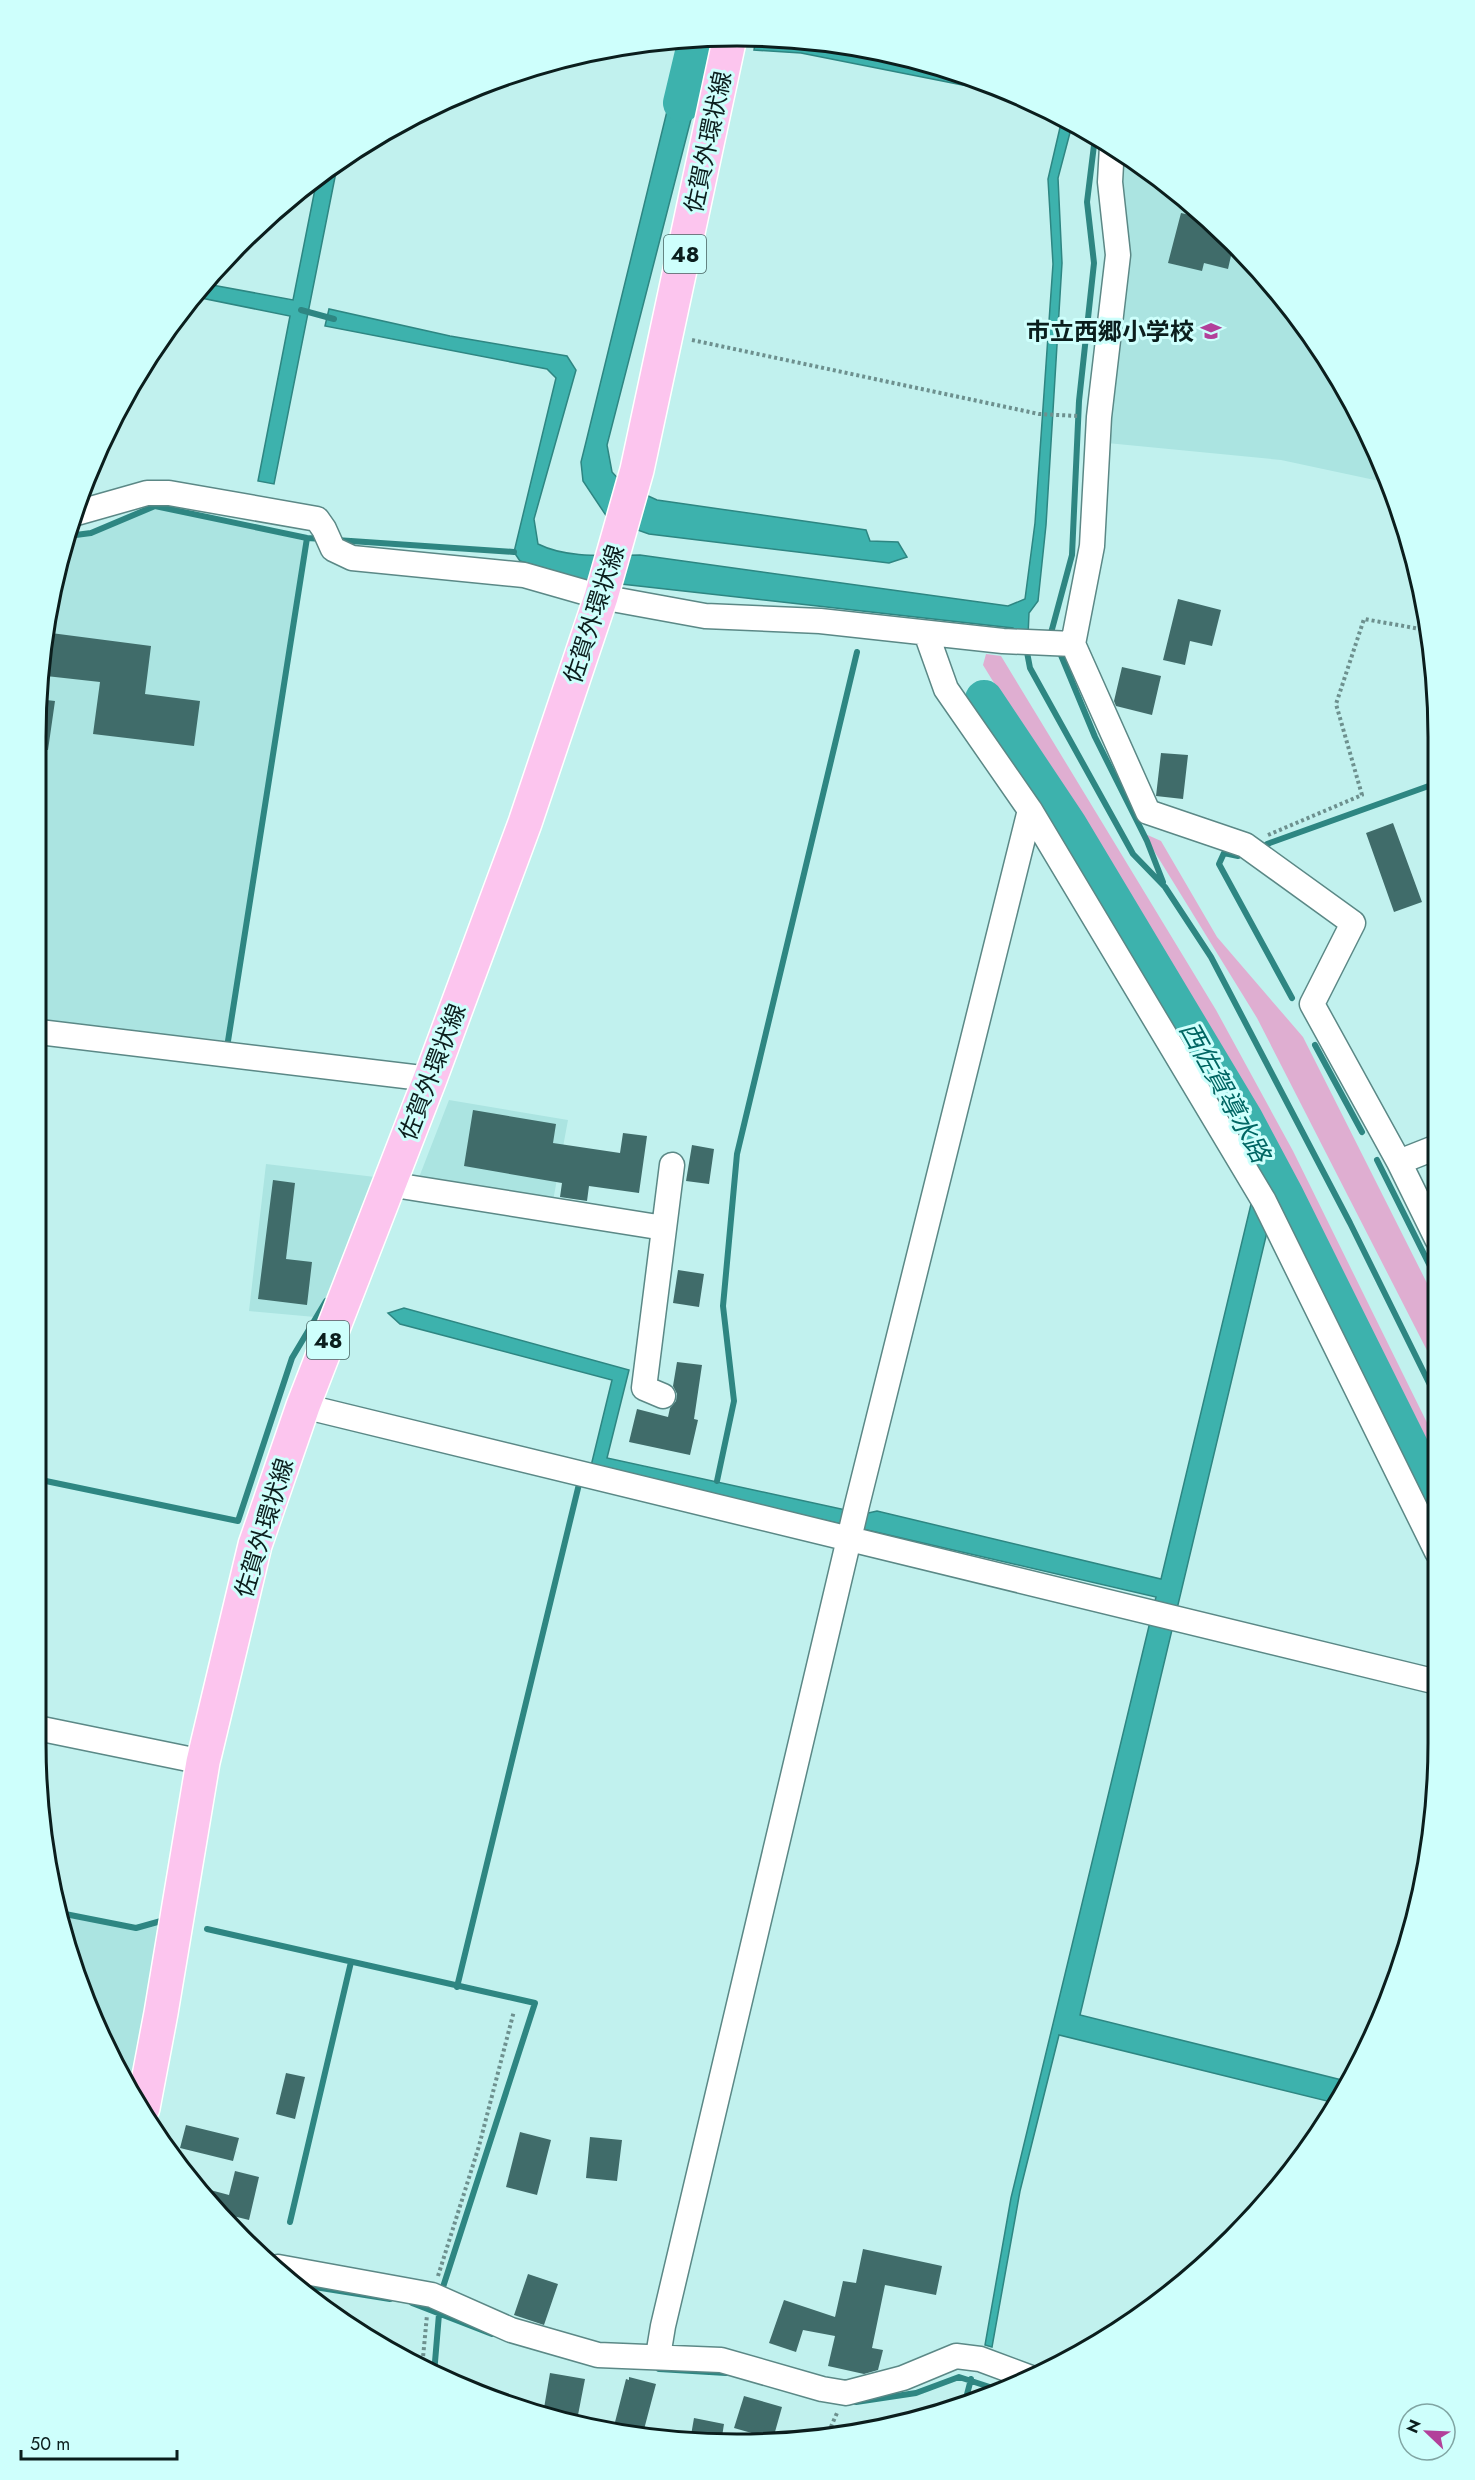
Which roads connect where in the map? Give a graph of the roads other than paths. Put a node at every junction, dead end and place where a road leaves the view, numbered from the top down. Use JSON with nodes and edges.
{"nodes":[{"id":1,"x":728,"y":46,"type":"edge"},
{"id":2,"x":1111,"y":157,"type":"edge"},
{"id":3,"x":85,"y":511,"type":"edge"},
{"id":4,"x":601,"y":597,"type":"junction"},
{"id":5,"x":926,"y":633,"type":"junction"},
{"id":6,"x":1073,"y":644,"type":"junction"},
{"id":7,"x":1030,"y":810,"type":"junction"},
{"id":8,"x":46,"y":1033,"type":"edge"},
{"id":9,"x":430,"y":1079,"type":"junction"},
{"id":10,"x":1428,"y":1151,"type":"edge"},
{"id":11,"x":1399,"y":1162,"type":"junction"},
{"id":12,"x":672,"y":1165,"type":"dead end"},
{"id":13,"x":388,"y":1184,"type":"junction"},
{"id":14,"x":1428,"y":1221,"type":"edge"},
{"id":15,"x":664,"y":1228,"type":"junction"},
{"id":16,"x":663,"y":1396,"type":"dead end"},
{"id":17,"x":303,"y":1406,"type":"junction"},
{"id":18,"x":1428,"y":1534,"type":"edge"},
{"id":19,"x":849,"y":1538,"type":"junction"},
{"id":20,"x":1428,"y":1680,"type":"edge"},
{"id":21,"x":46,"y":1730,"type":"edge"},
{"id":22,"x":203,"y":1762,"type":"junction"},
{"id":23,"x":145,"y":2097,"type":"edge"},
{"id":24,"x":291,"y":2269,"type":"edge"},
{"id":25,"x":658,"y":2356,"type":"junction"},
{"id":26,"x":1019,"y":2373,"type":"edge"}],
"edges":[{"from":1,"to":4,"type":"main road","name":"佐賀外環状線","number":"48"},
{"from":2,"to":6,"type":"street"},
{"from":3,"to":4,"type":"street"},
{"from":4,"to":5,"type":"street"},
{"from":4,"to":9,"type":"main road","name":"佐賀外環状線","number":"48"},
{"from":5,"to":6,"type":"street"},
{"from":5,"to":7,"type":"street"},
{"from":6,"to":11,"type":"street"},
{"from":7,"to":18,"type":"street"},
{"from":7,"to":19,"type":"street"},
{"from":8,"to":9,"type":"street"},
{"from":9,"to":13,"type":"main road","name":"佐賀外環状線","number":"48"},
{"from":10,"to":11,"type":"street"},
{"from":11,"to":14,"type":"street"},
{"from":12,"to":15,"type":"street"},
{"from":13,"to":15,"type":"street"},
{"from":13,"to":17,"type":"main road","name":"佐賀外環状線","number":"48"},
{"from":15,"to":16,"type":"street"},
{"from":17,"to":19,"type":"street"},
{"from":17,"to":22,"type":"main road","name":"佐賀外環状線","number":"48"},
{"from":19,"to":20,"type":"street"},
{"from":19,"to":25,"type":"street"},
{"from":21,"to":22,"type":"street"},
{"from":22,"to":23,"type":"main road","name":"佐賀外環状線","number":"48"},
{"from":24,"to":25,"type":"street"},
{"from":25,"to":26,"type":"street"}]}
